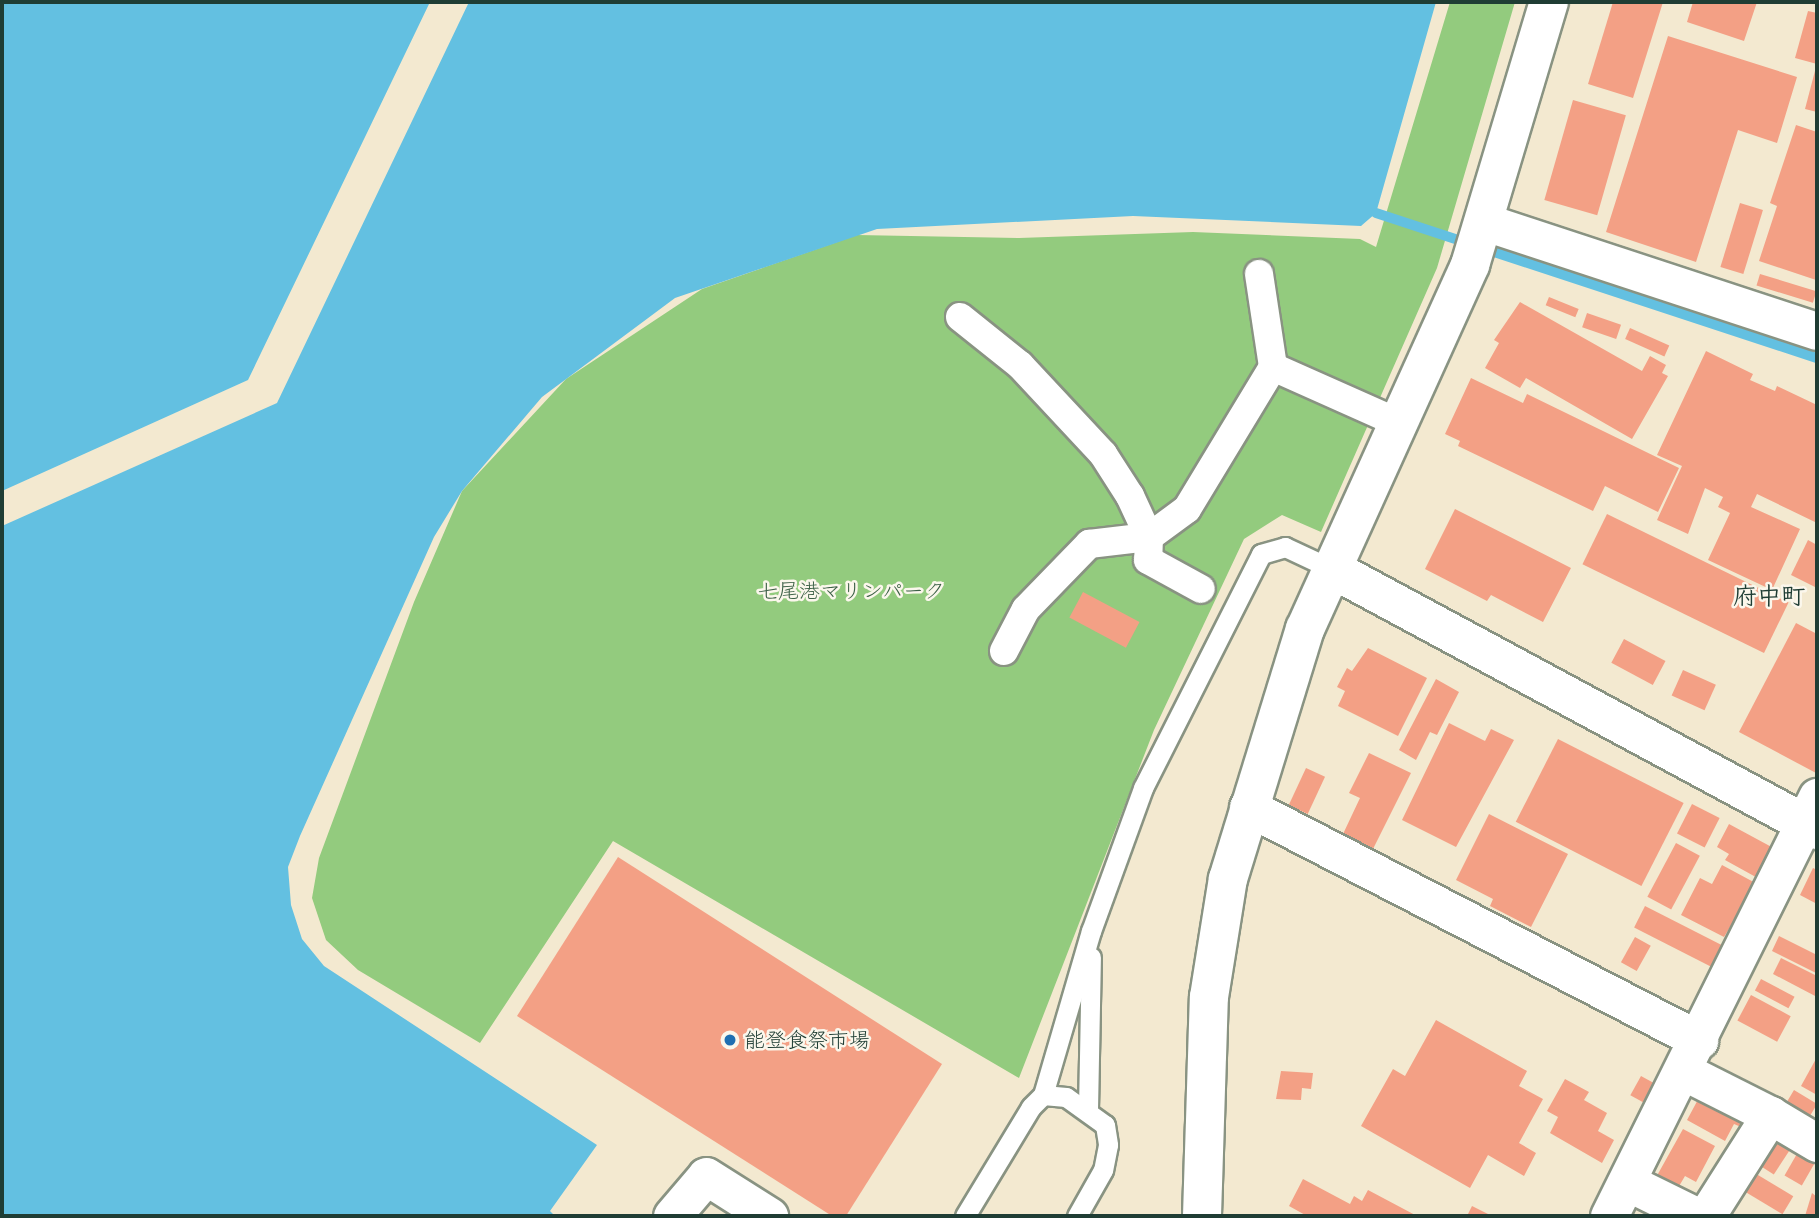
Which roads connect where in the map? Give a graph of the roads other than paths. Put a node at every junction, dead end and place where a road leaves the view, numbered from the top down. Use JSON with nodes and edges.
{"nodes":[{"id":1,"x":1549,"y":2,"type":"edge"},
{"id":2,"x":1479,"y":239,"type":"junction"},
{"id":3,"x":1259,"y":274,"type":"dead end"},
{"id":4,"x":960,"y":317,"type":"dead end"},
{"id":5,"x":1817,"y":331,"type":"edge"},
{"id":6,"x":1273,"y":367,"type":"junction"},
{"id":7,"x":1399,"y":423,"type":"junction"},
{"id":8,"x":1149,"y":537,"type":"junction"},
{"id":9,"x":1334,"y":570,"type":"junction"},
{"id":10,"x":1201,"y":589,"type":"dead end"},
{"id":11,"x":1003,"y":651,"type":"dead end"},
{"id":12,"x":1248,"y":807,"type":"junction"},
{"id":13,"x":1812,"y":817,"type":"edge"},
{"id":14,"x":1091,"y":931,"type":"junction"},
{"id":15,"x":1691,"y":1055,"type":"junction"},
{"id":16,"x":1043,"y":1095,"type":"junction"},
{"id":17,"x":1088,"y":1109,"type":"junction"},
{"id":18,"x":1770,"y":1115,"type":"junction"},
{"id":19,"x":1817,"y":1143,"type":"edge"},
{"id":20,"x":1627,"y":1182,"type":"junction"},
{"id":21,"x":672,"y":1216,"type":"edge"},
{"id":22,"x":769,"y":1216,"type":"edge"},
{"id":23,"x":965,"y":1216,"type":"edge"},
{"id":24,"x":1077,"y":1216,"type":"edge"},
{"id":25,"x":1202,"y":1216,"type":"edge"},
{"id":26,"x":1609,"y":1216,"type":"edge"},
{"id":27,"x":1696,"y":1216,"type":"edge"},
{"id":28,"x":1706,"y":1216,"type":"edge"}],
"edges":[{"from":1,"to":2,"type":"street"},
{"from":2,"to":5,"type":"street"},
{"from":2,"to":7,"type":"street"},
{"from":3,"to":6,"type":"street"},
{"from":4,"to":8,"type":"street"},
{"from":6,"to":7,"type":"street"},
{"from":6,"to":8,"type":"street"},
{"from":7,"to":9,"type":"street"},
{"from":8,"to":10,"type":"street"},
{"from":8,"to":11,"type":"street"},
{"from":9,"to":12,"type":"street"},
{"from":9,"to":13,"type":"street"},
{"from":9,"to":14,"type":"lane"},
{"from":12,"to":15,"type":"street"},
{"from":12,"to":25,"type":"street"},
{"from":13,"to":15,"type":"street"},
{"from":14,"to":16,"type":"lane"},
{"from":14,"to":17,"type":"lane"},
{"from":15,"to":18,"type":"street"},
{"from":15,"to":20,"type":"street"},
{"from":16,"to":17,"type":"lane"},
{"from":16,"to":23,"type":"lane"},
{"from":17,"to":24,"type":"lane"},
{"from":18,"to":19,"type":"street"},
{"from":18,"to":28,"type":"street"},
{"from":20,"to":26,"type":"street"},
{"from":20,"to":27,"type":"street"},
{"from":21,"to":22,"type":"street"}]}
